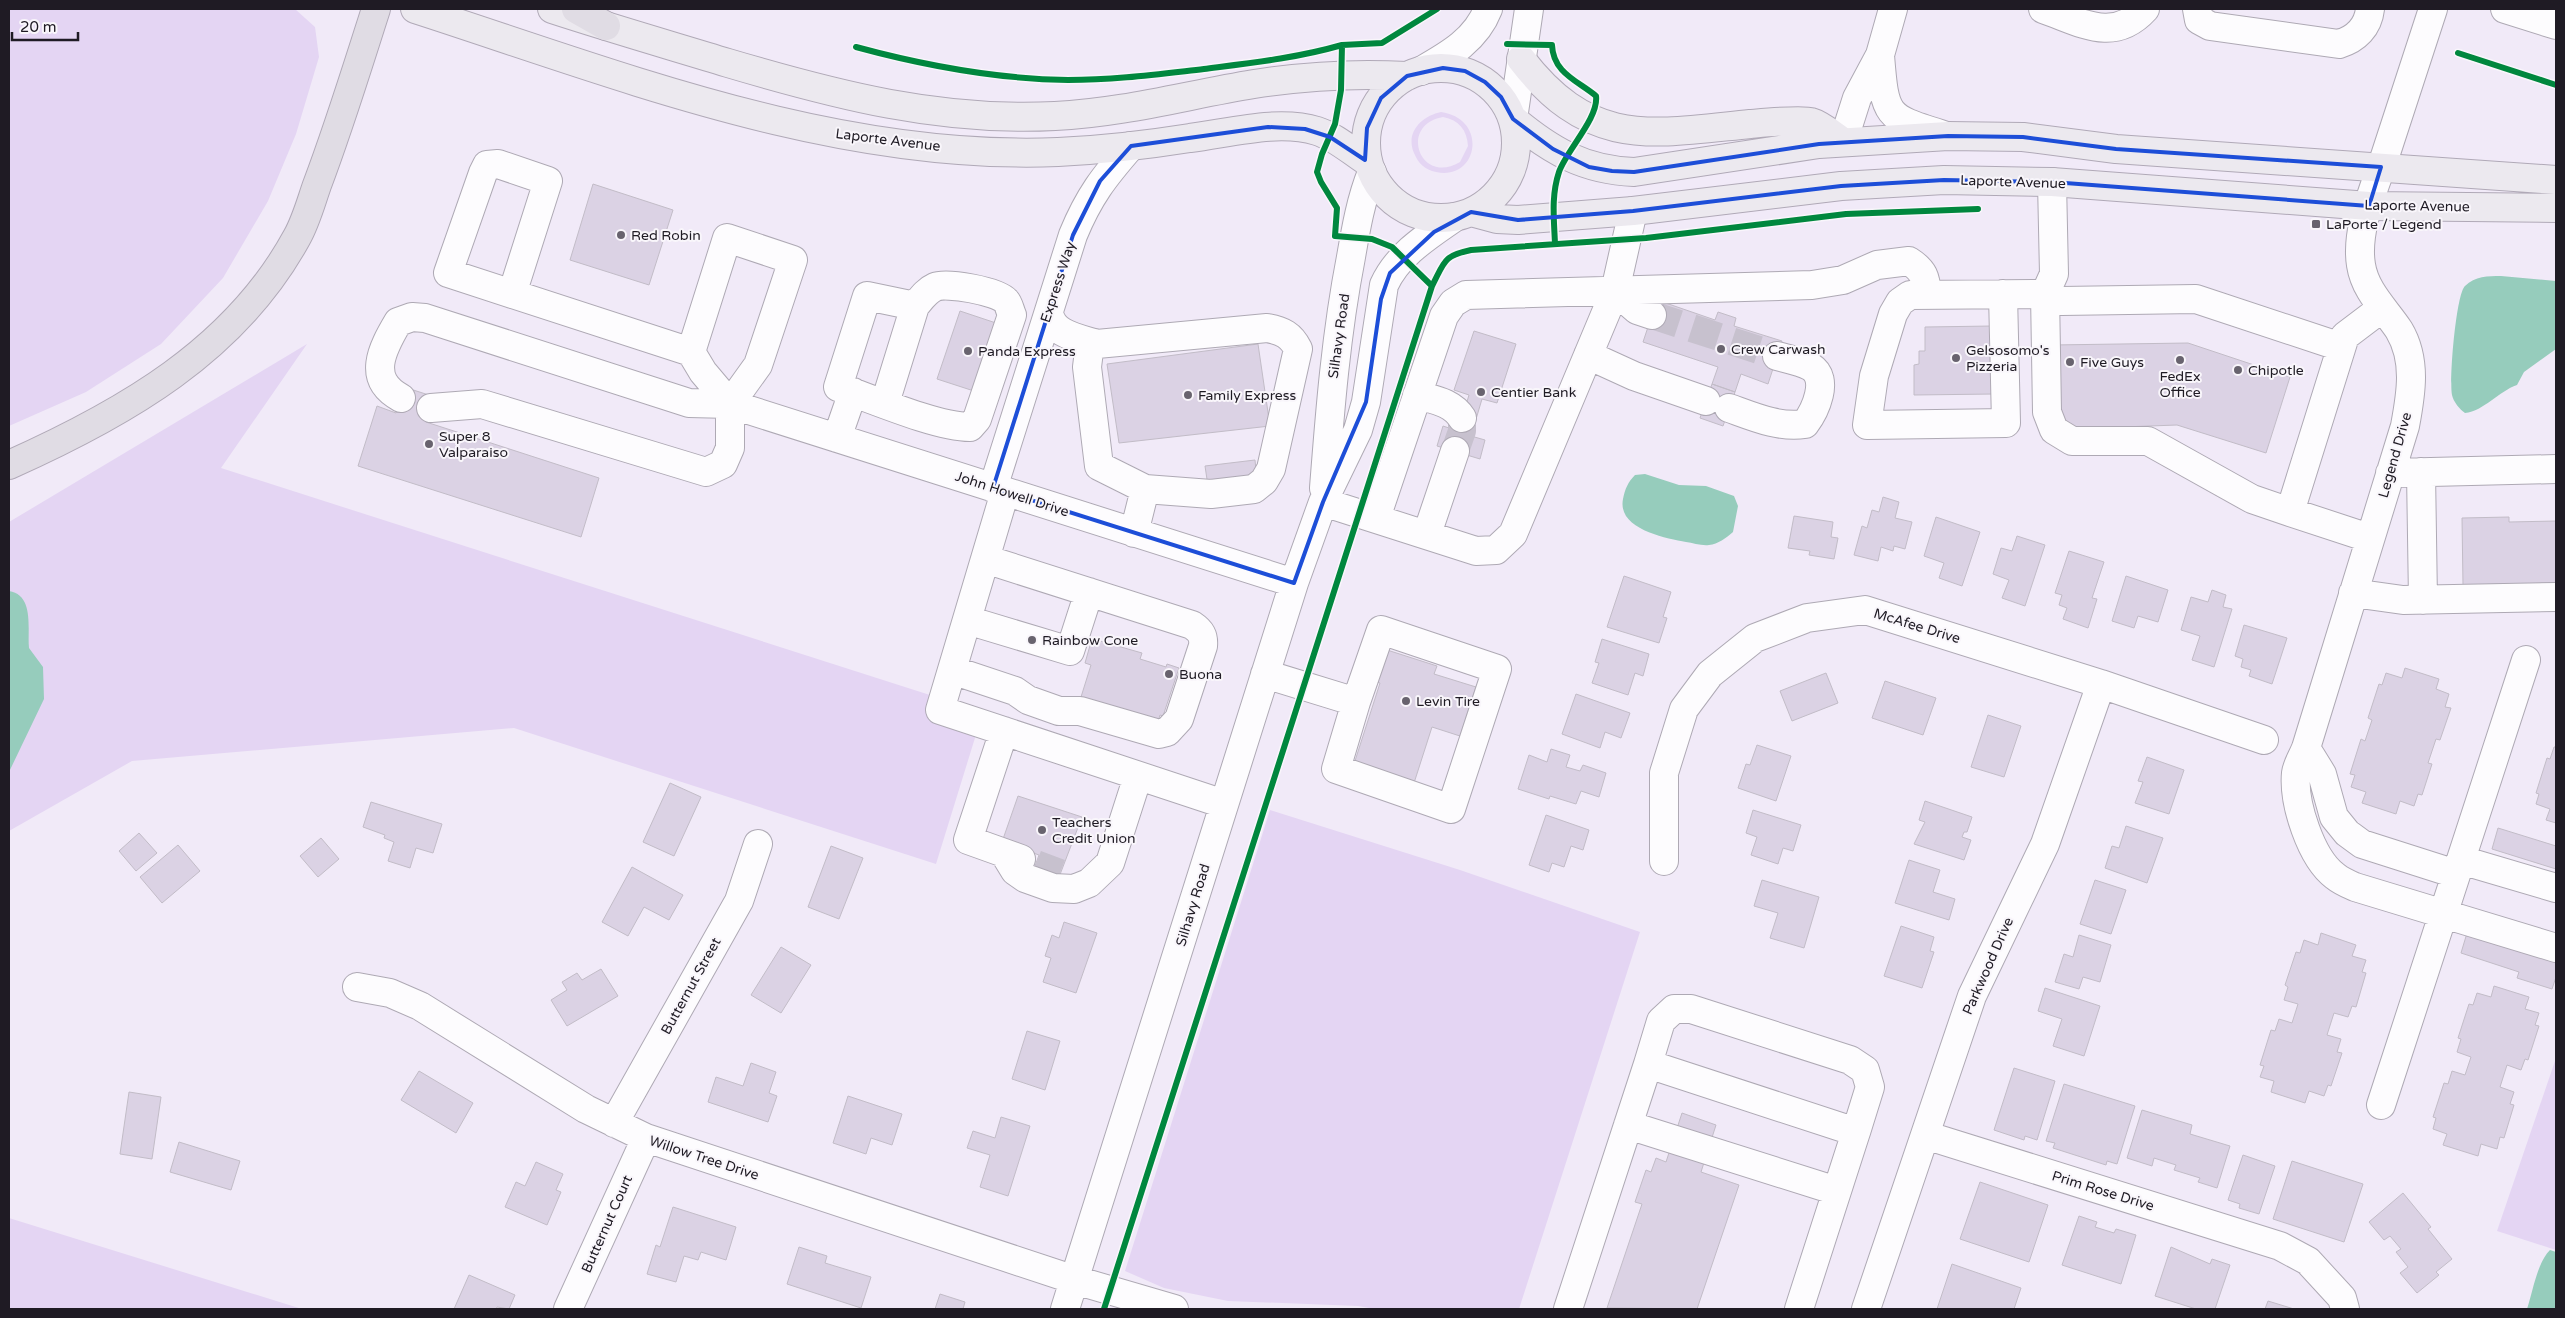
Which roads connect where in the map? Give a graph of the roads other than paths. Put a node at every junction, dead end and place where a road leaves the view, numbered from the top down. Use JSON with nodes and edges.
{"nodes":[{"id":1,"x":376,"y":9,"type":"edge"},
{"id":2,"x":415,"y":9,"type":"edge"},
{"id":3,"x":552,"y":9,"type":"edge"},
{"id":4,"x":576,"y":9,"type":"edge"},
{"id":5,"x":1488,"y":9,"type":"edge"},
{"id":6,"x":1529,"y":9,"type":"edge"},
{"id":7,"x":1893,"y":9,"type":"edge"},
{"id":8,"x":2043,"y":9,"type":"edge"},
{"id":9,"x":2092,"y":9,"type":"edge"},
{"id":10,"x":2123,"y":9,"type":"edge"},
{"id":11,"x":2145,"y":9,"type":"edge"},
{"id":12,"x":2197,"y":9,"type":"edge"},
{"id":13,"x":2357,"y":9,"type":"edge"},
{"id":14,"x":2370,"y":9,"type":"edge"},
{"id":15,"x":2433,"y":9,"type":"edge"},
{"id":16,"x":2505,"y":9,"type":"edge"},
{"id":17,"x":2556,"y":25,"type":"edge"},
{"id":18,"x":606,"y":26,"type":"junction"},
{"id":19,"x":2326,"y":42,"type":"junction"},
{"id":20,"x":1880,"y":55,"type":"junction"},
{"id":21,"x":1521,"y":59,"type":"junction"},
{"id":22,"x":1414,"y":74,"type":"junction"},
{"id":23,"x":1513,"y":120,"type":"junction"},
{"id":24,"x":1948,"y":136,"type":"junction"},
{"id":25,"x":1844,"y":142,"type":"junction"},
{"id":26,"x":1131,"y":146,"type":"junction"},
{"id":27,"x":1370,"y":167,"type":"junction"},
{"id":28,"x":2381,"y":167,"type":"junction"},
{"id":29,"x":2556,"y":180,"type":"edge"},
{"id":30,"x":2052,"y":182,"type":"junction"},
{"id":31,"x":2369,"y":206,"type":"junction"},
{"id":32,"x":2556,"y":208,"type":"edge"},
{"id":33,"x":1633,"y":211,"type":"junction"},
{"id":34,"x":1463,"y":215,"type":"junction"},
{"id":35,"x":1615,"y":291,"type":"junction"},
{"id":36,"x":512,"y":294,"type":"junction"},
{"id":37,"x":2003,"y":294,"type":"junction"},
{"id":38,"x":2045,"y":294,"type":"junction"},
{"id":39,"x":1926,"y":295,"type":"junction"},
{"id":40,"x":915,"y":306,"type":"junction"},
{"id":41,"x":2382,"y":308,"type":"junction"},
{"id":42,"x":1049,"y":312,"type":"junction"},
{"id":43,"x":1652,"y":316,"type":"tunnel mouth"},
{"id":44,"x":2341,"y":347,"type":"junction"},
{"id":45,"x":1298,"y":349,"type":"junction"},
{"id":46,"x":1335,"y":350,"type":"junction"},
{"id":47,"x":691,"y":352,"type":"junction"},
{"id":48,"x":1092,"y":355,"type":"junction"},
{"id":49,"x":1588,"y":355,"type":"junction"},
{"id":50,"x":1777,"y":356,"type":"tunnel mouth"},
{"id":51,"x":853,"y":392,"type":"junction"},
{"id":52,"x":1417,"y":395,"type":"junction"},
{"id":53,"x":401,"y":398,"type":"dead end"},
{"id":54,"x":884,"y":403,"type":"junction"},
{"id":55,"x":730,"y":404,"type":"junction"},
{"id":56,"x":431,"y":408,"type":"dead end"},
{"id":57,"x":1462,"y":418,"type":"dead end"},
{"id":58,"x":837,"y":438,"type":"junction"},
{"id":59,"x":1455,"y":451,"type":"tunnel mouth"},
{"id":60,"x":9,"y":465,"type":"edge"},
{"id":61,"x":2556,"y":469,"type":"edge"},
{"id":62,"x":2421,"y":472,"type":"junction"},
{"id":63,"x":2390,"y":473,"type":"junction"},
{"id":64,"x":1145,"y":489,"type":"junction"},
{"id":65,"x":999,"y":490,"type":"junction"},
{"id":66,"x":1323,"y":502,"type":"junction"},
{"id":67,"x":2290,"y":512,"type":"junction"},
{"id":68,"x":1376,"y":518,"type":"junction"},
{"id":69,"x":1134,"y":533,"type":"junction"},
{"id":70,"x":1427,"y":534,"type":"junction"},
{"id":71,"x":2370,"y":538,"type":"junction"},
{"id":72,"x":985,"y":559,"type":"junction"},
{"id":73,"x":1294,"y":583,"type":"junction"},
{"id":74,"x":1089,"y":592,"type":"junction"},
{"id":75,"x":2353,"y":593,"type":"junction"},
{"id":76,"x":2556,"y":597,"type":"edge"},
{"id":77,"x":2423,"y":600,"type":"junction"},
{"id":78,"x":967,"y":620,"type":"junction"},
{"id":79,"x":2526,"y":660,"type":"dead end"},
{"id":80,"x":952,"y":670,"type":"junction"},
{"id":81,"x":1266,"y":674,"type":"junction"},
{"id":82,"x":2101,"y":684,"type":"junction"},
{"id":83,"x":1356,"y":702,"type":"junction"},
{"id":84,"x":1004,"y":732,"type":"junction"},
{"id":85,"x":2264,"y":740,"type":"dead end"},
{"id":86,"x":2306,"y":748,"type":"junction"},
{"id":87,"x":1138,"y":776,"type":"junction"},
{"id":88,"x":1224,"y":804,"type":"junction"},
{"id":89,"x":758,"y":844,"type":"dead end"},
{"id":90,"x":1004,"y":853,"type":"junction"},
{"id":91,"x":1664,"y":861,"type":"dead end"},
{"id":92,"x":2459,"y":867,"type":"junction"},
{"id":93,"x":1089,"y":883,"type":"junction"},
{"id":94,"x":2556,"y":888,"type":"edge"},
{"id":95,"x":2443,"y":914,"type":"junction"},
{"id":96,"x":2556,"y":948,"type":"edge"},
{"id":97,"x":357,"y":987,"type":"dead end"},
{"id":98,"x":1648,"y":1064,"type":"junction"},
{"id":99,"x":2382,"y":1105,"type":"dead end"},
{"id":100,"x":614,"y":1124,"type":"junction"},
{"id":101,"x":1628,"y":1125,"type":"junction"},
{"id":102,"x":1856,"y":1132,"type":"junction"},
{"id":103,"x":1925,"y":1135,"type":"junction"},
{"id":104,"x":646,"y":1138,"type":"junction"},
{"id":105,"x":1837,"y":1191,"type":"junction"},
{"id":106,"x":1075,"y":1280,"type":"junction"},
{"id":107,"x":568,"y":1309,"type":"edge"},
{"id":108,"x":1065,"y":1309,"type":"edge"},
{"id":109,"x":1174,"y":1309,"type":"edge"},
{"id":110,"x":1568,"y":1309,"type":"edge"},
{"id":111,"x":1799,"y":1309,"type":"edge"},
{"id":112,"x":1866,"y":1309,"type":"edge"},
{"id":113,"x":2345,"y":1309,"type":"edge"}],
"edges":[{"from":1,"to":60,"type":"highway"},
{"from":2,"to":26,"type":"main road","name":"Laporte Avenue"},
{"from":3,"to":18,"type":"main road"},
{"from":4,"to":18,"type":"highway"},
{"from":5,"to":22,"type":"street"},
{"from":6,"to":21,"type":"street"},
{"from":7,"to":20,"type":"street"},
{"from":8,"to":11,"type":"street"},
{"from":9,"to":10,"type":"street"},
{"from":12,"to":19,"type":"street"},
{"from":13,"to":19,"type":"street"},
{"from":14,"to":19,"type":"street"},
{"from":15,"to":28,"type":"street","name":"Legend Drive"},
{"from":16,"to":17,"type":"street"},
{"from":18,"to":22,"type":"main road"},
{"from":20,"to":24,"type":"street"},
{"from":20,"to":25,"type":"street"},
{"from":21,"to":23,"type":"street"},
{"from":21,"to":25,"type":"main road"},
{"from":22,"to":23,"type":"main road"},
{"from":22,"to":27,"type":"main road"},
{"from":23,"to":25,"type":"main road"},
{"from":23,"to":34,"type":"main road"},
{"from":24,"to":25,"type":"main road"},
{"from":24,"to":28,"type":"main road"},
{"from":26,"to":27,"type":"main road","name":"Laporte Avenue"},
{"from":26,"to":42,"type":"street","name":"Express Way"},
{"from":27,"to":34,"type":"main road"},
{"from":27,"to":46,"type":"street","name":"Silhavy Road"},
{"from":28,"to":29,"type":"main road"},
{"from":28,"to":31,"type":"street","name":"Legend Drive"},
{"from":30,"to":31,"type":"main road","name":"Laporte Avenue"},
{"from":30,"to":33,"type":"main road","name":"Laporte Avenue"},
{"from":30,"to":38,"type":"street"},
{"from":31,"to":32,"type":"main road","name":"Laporte Avenue"},
{"from":31,"to":41,"type":"street","name":"Legend Drive"},
{"from":33,"to":34,"type":"main road","name":"Laporte Avenue"},
{"from":33,"to":35,"type":"street"},
{"from":34,"to":66,"type":"street","name":"Silhavy Road"},
{"from":35,"to":39,"type":"street"},
{"from":35,"to":43,"type":"street"},
{"from":35,"to":49,"type":"street"},
{"from":35,"to":52,"type":"street"},
{"from":36,"to":36,"type":"street"},
{"from":36,"to":47,"type":"street"},
{"from":37,"to":38,"type":"street"},
{"from":37,"to":39,"type":"street"},
{"from":37,"to":39,"type":"street"},
{"from":38,"to":44,"type":"street"},
{"from":38,"to":67,"type":"street"},
{"from":40,"to":51,"type":"street"},
{"from":40,"to":54,"type":"street"},
{"from":40,"to":54,"type":"street"},
{"from":41,"to":44,"type":"street"},
{"from":41,"to":63,"type":"street","name":"Legend Drive"},
{"from":42,"to":48,"type":"street"},
{"from":42,"to":65,"type":"street","name":"Express Way"},
{"from":44,"to":67,"type":"street"},
{"from":45,"to":46,"type":"street"},
{"from":45,"to":48,"type":"street"},
{"from":45,"to":64,"type":"street"},
{"from":46,"to":66,"type":"street","name":"Silhavy Road"},
{"from":47,"to":55,"type":"street"},
{"from":47,"to":55,"type":"street"},
{"from":48,"to":64,"type":"street"},
{"from":49,"to":50,"type":"street"},
{"from":49,"to":70,"type":"street"},
{"from":51,"to":54,"type":"street"},
{"from":51,"to":58,"type":"street"},
{"from":52,"to":57,"type":"street"},
{"from":52,"to":68,"type":"street"},
{"from":53,"to":55,"type":"street","name":"John Howell Drive"},
{"from":55,"to":56,"type":"street"},
{"from":55,"to":58,"type":"street","name":"John Howell Drive"},
{"from":58,"to":65,"type":"street","name":"John Howell Drive"},
{"from":59,"to":70,"type":"street"},
{"from":61,"to":62,"type":"street"},
{"from":62,"to":63,"type":"street"},
{"from":62,"to":77,"type":"street"},
{"from":63,"to":71,"type":"street","name":"Legend Drive"},
{"from":64,"to":69,"type":"street"},
{"from":65,"to":69,"type":"street","name":"John Howell Drive"},
{"from":65,"to":72,"type":"street","name":"Express Way"},
{"from":66,"to":68,"type":"street"},
{"from":66,"to":73,"type":"street","name":"Silhavy Road"},
{"from":67,"to":71,"type":"street"},
{"from":68,"to":70,"type":"street"},
{"from":69,"to":73,"type":"street","name":"John Howell Drive"},
{"from":71,"to":75,"type":"street","name":"Legend Drive"},
{"from":72,"to":74,"type":"street"},
{"from":72,"to":78,"type":"street","name":"Express Way"},
{"from":73,"to":81,"type":"street","name":"Silhavy Road"},
{"from":74,"to":78,"type":"street"},
{"from":74,"to":80,"type":"street"},
{"from":75,"to":77,"type":"street"},
{"from":75,"to":86,"type":"street","name":"Legend Drive"},
{"from":76,"to":77,"type":"street"},
{"from":78,"to":80,"type":"street","name":"Express Way"},
{"from":79,"to":92,"type":"street"},
{"from":80,"to":84,"type":"street","name":"Express Way"},
{"from":81,"to":83,"type":"street"},
{"from":81,"to":88,"type":"street","name":"Silhavy Road"},
{"from":82,"to":85,"type":"street","name":"McAfee Drive"},
{"from":82,"to":91,"type":"street","name":"McAfee Drive"},
{"from":82,"to":103,"type":"street","name":"Parkwood Drive"},
{"from":83,"to":83,"type":"street"},
{"from":84,"to":87,"type":"street"},
{"from":84,"to":90,"type":"street"},
{"from":86,"to":92,"type":"street"},
{"from":86,"to":95,"type":"street","name":"Legend Drive"},
{"from":87,"to":88,"type":"street"},
{"from":87,"to":93,"type":"street"},
{"from":88,"to":106,"type":"street","name":"Silhavy Road"},
{"from":89,"to":100,"type":"street","name":"Butternut Street"},
{"from":90,"to":93,"type":"street"},
{"from":90,"to":93,"type":"street"},
{"from":92,"to":94,"type":"street"},
{"from":92,"to":95,"type":"street"},
{"from":95,"to":96,"type":"street","name":"Legend Drive"},
{"from":95,"to":99,"type":"street"},
{"from":97,"to":100,"type":"street","name":"Willow Tree Drive"},
{"from":98,"to":101,"type":"street"},
{"from":98,"to":102,"type":"street"},
{"from":98,"to":102,"type":"street"},
{"from":100,"to":104,"type":"street","name":"Willow Tree Drive"},
{"from":101,"to":105,"type":"street"},
{"from":101,"to":110,"type":"street"},
{"from":102,"to":105,"type":"street"},
{"from":103,"to":112,"type":"street","name":"Parkwood Drive"},
{"from":103,"to":113,"type":"street","name":"Prim Rose Drive"},
{"from":104,"to":106,"type":"street","name":"Willow Tree Drive"},
{"from":104,"to":107,"type":"street","name":"Butternut Court"},
{"from":105,"to":111,"type":"street"},
{"from":106,"to":108,"type":"street","name":"Silhavy Road"},
{"from":106,"to":109,"type":"street","name":"Willow Tree Drive"}]}
